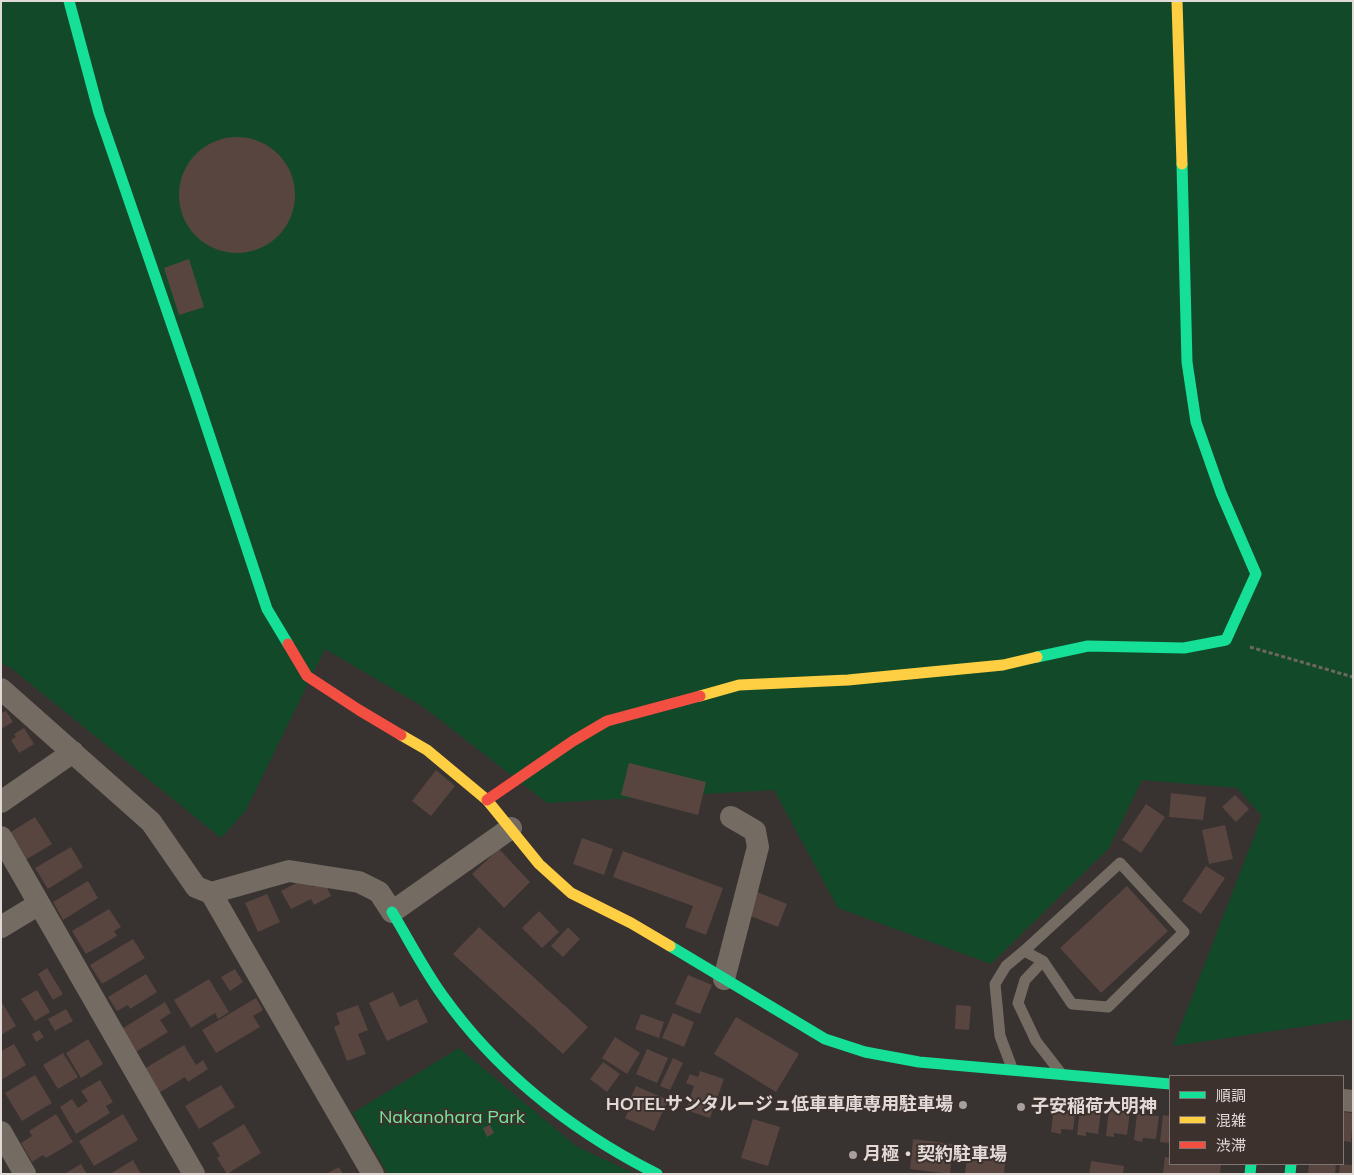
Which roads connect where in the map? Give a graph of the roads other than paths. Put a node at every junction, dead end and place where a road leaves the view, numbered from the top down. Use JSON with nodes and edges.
{"nodes":[{"id":1,"x":69,"y":1,"type":"edge"},
{"id":2,"x":1177,"y":1,"type":"edge"},
{"id":3,"x":1,"y":689,"type":"edge"},
{"id":4,"x":72,"y":752,"type":"junction"},
{"id":5,"x":487,"y":800,"type":"junction"},
{"id":6,"x":1,"y":802,"type":"edge"},
{"id":7,"x":731,"y":817,"type":"dead end"},
{"id":8,"x":511,"y":828,"type":"junction"},
{"id":9,"x":1,"y":837,"type":"edge"},
{"id":10,"x":211,"y":893,"type":"junction"},
{"id":11,"x":39,"y":904,"type":"junction"},
{"id":12,"x":392,"y":912,"type":"junction"},
{"id":13,"x":1,"y":927,"type":"edge"},
{"id":14,"x":1024,"y":952,"type":"junction"},
{"id":15,"x":1043,"y":961,"type":"junction"},
{"id":16,"x":724,"y":979,"type":"junction"},
{"id":17,"x":1013,"y":1070,"type":"junction"},
{"id":18,"x":1061,"y":1074,"type":"junction"},
{"id":19,"x":1169,"y":1084,"type":"edge"},
{"id":20,"x":1,"y":1132,"type":"edge"},
{"id":21,"x":25,"y":1174,"type":"edge"},
{"id":22,"x":194,"y":1174,"type":"edge"},
{"id":23,"x":373,"y":1174,"type":"edge"},
{"id":24,"x":657,"y":1174,"type":"edge"}],
"edges":[{"from":1,"to":5,"type":"street"},
{"from":2,"to":5,"type":"street"},
{"from":3,"to":4,"type":"street"},
{"from":4,"to":6,"type":"street"},
{"from":4,"to":10,"type":"street"},
{"from":5,"to":8,"type":"street"},
{"from":7,"to":16,"type":"street"},
{"from":8,"to":12,"type":"street"},
{"from":8,"to":16,"type":"street"},
{"from":9,"to":11,"type":"street"},
{"from":10,"to":12,"type":"street"},
{"from":10,"to":23,"type":"street"},
{"from":11,"to":13,"type":"street"},
{"from":11,"to":22,"type":"street"},
{"from":12,"to":24,"type":"street"},
{"from":14,"to":15,"type":"lane"},
{"from":14,"to":15,"type":"lane"},
{"from":14,"to":17,"type":"lane"},
{"from":15,"to":18,"type":"lane"},
{"from":16,"to":17,"type":"street"},
{"from":17,"to":18,"type":"street"},
{"from":18,"to":19,"type":"street"},
{"from":20,"to":21,"type":"street"}]}
